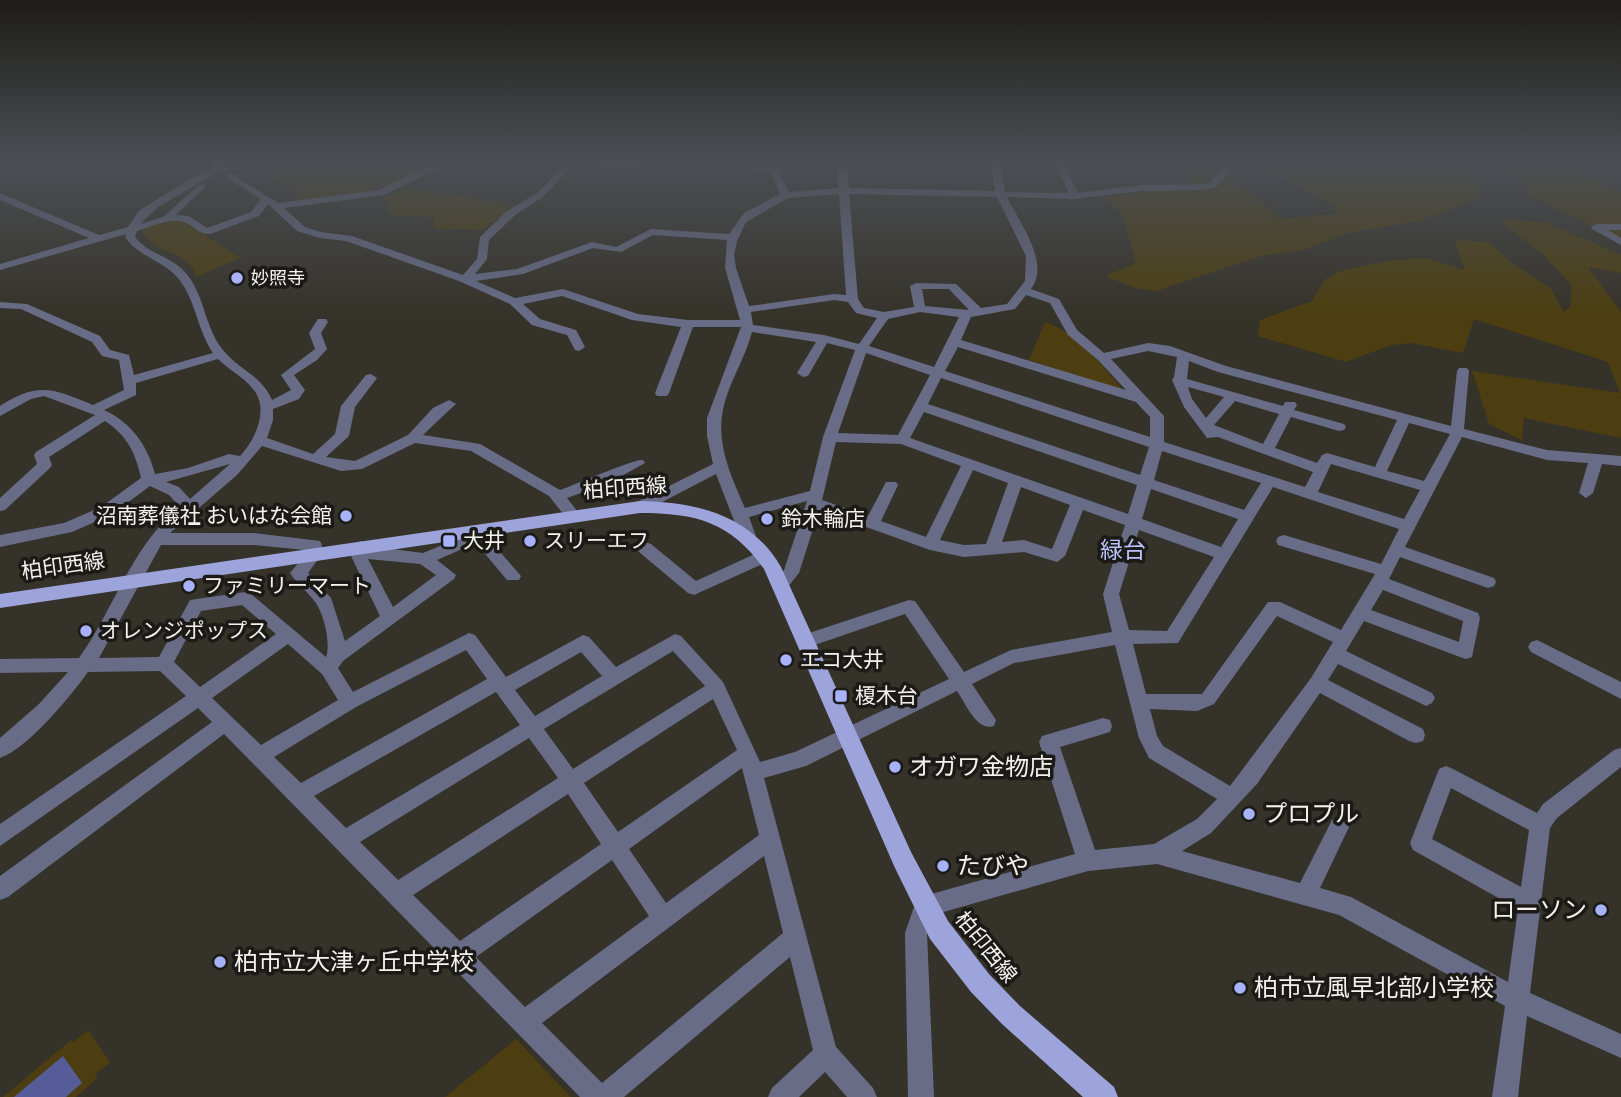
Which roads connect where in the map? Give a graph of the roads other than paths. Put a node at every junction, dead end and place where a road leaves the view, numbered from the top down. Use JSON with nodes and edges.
{"nodes":[{"id":1,"x":42,"y":214,"type":"edge"},
{"id":2,"x":142,"y":214,"type":"edge"},
{"id":3,"x":171,"y":214,"type":"edge"},
{"id":4,"x":254,"y":214,"type":"edge"},
{"id":5,"x":285,"y":214,"type":"edge"},
{"id":6,"x":510,"y":214,"type":"edge"},
{"id":7,"x":752,"y":214,"type":"edge"},
{"id":8,"x":847,"y":214,"type":"edge"},
{"id":9,"x":1011,"y":214,"type":"edge"},
{"id":10,"x":167,"y":219,"type":"junction"},
{"id":11,"x":1621,"y":227,"type":"edge"},
{"id":12,"x":130,"y":230,"type":"junction"},
{"id":13,"x":732,"y":237,"type":"junction"},
{"id":14,"x":99,"y":239,"type":"junction"},
{"id":15,"x":1621,"y":242,"type":"edge"},
{"id":16,"x":0,"y":267,"type":"edge"},
{"id":17,"x":465,"y":278,"type":"junction"},
{"id":18,"x":1025,"y":291,"type":"junction"},
{"id":19,"x":0,"y":293,"type":"edge"},
{"id":20,"x":852,"y":299,"type":"junction"},
{"id":21,"x":514,"y":302,"type":"junction"},
{"id":22,"x":0,"y":304,"type":"edge"},
{"id":23,"x":920,"y":309,"type":"junction"},
{"id":24,"x":972,"y":313,"type":"junction"},
{"id":25,"x":884,"y":316,"type":"junction"},
{"id":26,"x":745,"y":320,"type":"junction"},
{"id":27,"x":322,"y":322,"type":"dead end"},
{"id":28,"x":688,"y":324,"type":"junction"},
{"id":29,"x":824,"y":339,"type":"junction"},
{"id":30,"x":954,"y":342,"type":"junction"},
{"id":31,"x":579,"y":346,"type":"dead end"},
{"id":32,"x":862,"y":348,"type":"junction"},
{"id":33,"x":220,"y":355,"type":"junction"},
{"id":34,"x":1183,"y":355,"type":"junction"},
{"id":35,"x":1102,"y":357,"type":"junction"},
{"id":36,"x":1462,"y":371,"type":"dead end"},
{"id":37,"x":803,"y":373,"type":"dead end"},
{"id":38,"x":937,"y":374,"type":"junction"},
{"id":39,"x":371,"y":378,"type":"dead end"},
{"id":40,"x":1178,"y":380,"type":"junction"},
{"id":41,"x":129,"y":381,"type":"junction"},
{"id":42,"x":1297,"y":390,"type":"junction"},
{"id":43,"x":662,"y":393,"type":"dead end"},
{"id":44,"x":1232,"y":396,"type":"junction"},
{"id":45,"x":1143,"y":400,"type":"junction"},
{"id":46,"x":449,"y":404,"type":"dead end"},
{"id":47,"x":920,"y":406,"type":"junction"},
{"id":48,"x":267,"y":407,"type":"junction"},
{"id":49,"x":0,"y":412,"type":"edge"},
{"id":50,"x":100,"y":412,"type":"junction"},
{"id":51,"x":1287,"y":412,"type":"junction"},
{"id":52,"x":1405,"y":418,"type":"junction"},
{"id":53,"x":1205,"y":427,"type":"junction"},
{"id":54,"x":1339,"y":427,"type":"dead end"},
{"id":55,"x":1457,"y":433,"type":"junction"},
{"id":56,"x":830,"y":437,"type":"junction"},
{"id":57,"x":413,"y":438,"type":"junction"},
{"id":58,"x":902,"y":440,"type":"junction"},
{"id":59,"x":258,"y":442,"type":"junction"},
{"id":60,"x":1217,"y":443,"type":"dead end"},
{"id":61,"x":1157,"y":445,"type":"junction"},
{"id":62,"x":1267,"y":450,"type":"junction"},
{"id":63,"x":315,"y":459,"type":"junction"},
{"id":64,"x":1596,"y":459,"type":"junction"},
{"id":65,"x":243,"y":461,"type":"junction"},
{"id":66,"x":1621,"y":461,"type":"edge"},
{"id":67,"x":638,"y":463,"type":"dead end"},
{"id":68,"x":969,"y":464,"type":"junction"},
{"id":69,"x":719,"y":467,"type":"junction"},
{"id":70,"x":1321,"y":470,"type":"junction"},
{"id":71,"x":1379,"y":473,"type":"junction"},
{"id":72,"x":149,"y":480,"type":"junction"},
{"id":73,"x":1016,"y":481,"type":"junction"},
{"id":74,"x":1145,"y":481,"type":"junction"},
{"id":75,"x":1269,"y":482,"type":"junction"},
{"id":76,"x":891,"y":485,"type":"dead end"},
{"id":77,"x":1430,"y":488,"type":"junction"},
{"id":78,"x":1586,"y":493,"type":"dead end"},
{"id":79,"x":1309,"y":495,"type":"junction"},
{"id":80,"x":557,"y":496,"type":"junction"},
{"id":81,"x":815,"y":498,"type":"junction"},
{"id":82,"x":191,"y":503,"type":"junction"},
{"id":83,"x":1078,"y":503,"type":"junction"},
{"id":84,"x":0,"y":506,"type":"edge"},
{"id":85,"x":640,"y":507,"type":"junction"},
{"id":86,"x":741,"y":514,"type":"junction"},
{"id":87,"x":573,"y":516,"type":"junction"},
{"id":88,"x":1248,"y":517,"type":"junction"},
{"id":89,"x":1133,"y":522,"type":"junction"},
{"id":90,"x":872,"y":524,"type":"junction"},
{"id":91,"x":1407,"y":526,"type":"junction"},
{"id":92,"x":477,"y":530,"type":"junction"},
{"id":93,"x":748,"y":536,"type":"junction"},
{"id":94,"x":156,"y":539,"type":"junction"},
{"id":95,"x":0,"y":541,"type":"edge"},
{"id":96,"x":1284,"y":541,"type":"dead end"},
{"id":97,"x":930,"y":544,"type":"junction"},
{"id":98,"x":645,"y":548,"type":"dead end"},
{"id":99,"x":992,"y":548,"type":"junction"},
{"id":100,"x":1396,"y":550,"type":"junction"},
{"id":101,"x":360,"y":552,"type":"junction"},
{"id":102,"x":312,"y":554,"type":"junction"},
{"id":103,"x":1224,"y":554,"type":"junction"},
{"id":104,"x":765,"y":556,"type":"junction"},
{"id":105,"x":424,"y":559,"type":"junction"},
{"id":106,"x":513,"y":576,"type":"dead end"},
{"id":107,"x":1382,"y":576,"type":"junction"},
{"id":108,"x":131,"y":581,"type":"junction"},
{"id":109,"x":1488,"y":582,"type":"dead end"},
{"id":110,"x":781,"y":584,"type":"junction"},
{"id":111,"x":0,"y":601,"type":"edge"},
{"id":112,"x":1361,"y":613,"type":"junction"},
{"id":113,"x":390,"y":618,"type":"junction"},
{"id":114,"x":288,"y":635,"type":"junction"},
{"id":115,"x":1123,"y":637,"type":"junction"},
{"id":116,"x":806,"y":641,"type":"junction"},
{"id":117,"x":1340,"y":647,"type":"junction"},
{"id":118,"x":1537,"y":648,"type":"dead end"},
{"id":119,"x":333,"y":663,"type":"junction"},
{"id":120,"x":164,"y":664,"type":"junction"},
{"id":121,"x":0,"y":666,"type":"edge"},
{"id":122,"x":83,"y":666,"type":"junction"},
{"id":123,"x":614,"y":677,"type":"junction"},
{"id":124,"x":959,"y":682,"type":"junction"},
{"id":125,"x":1317,"y":683,"type":"junction"},
{"id":126,"x":501,"y":684,"type":"junction"},
{"id":127,"x":717,"y":687,"type":"junction"},
{"id":128,"x":1621,"y":691,"type":"edge"},
{"id":129,"x":199,"y":698,"type":"junction"},
{"id":130,"x":1426,"y":698,"type":"dead end"},
{"id":131,"x":1138,"y":701,"type":"junction"},
{"id":132,"x":350,"y":702,"type":"junction"},
{"id":133,"x":987,"y":720,"type":"dead end"},
{"id":134,"x":225,"y":723,"type":"junction"},
{"id":135,"x":1103,"y":726,"type":"dead end"},
{"id":136,"x":531,"y":727,"type":"junction"},
{"id":137,"x":849,"y":735,"type":"junction"},
{"id":138,"x":1416,"y":735,"type":"dead end"},
{"id":139,"x":0,"y":750,"type":"edge"},
{"id":140,"x":258,"y":756,"type":"junction"},
{"id":141,"x":1621,"y":756,"type":"edge"},
{"id":142,"x":751,"y":762,"type":"junction"},
{"id":143,"x":570,"y":781,"type":"junction"},
{"id":144,"x":299,"y":794,"type":"junction"},
{"id":145,"x":1232,"y":798,"type":"junction"},
{"id":146,"x":1540,"y":825,"type":"junction"},
{"id":147,"x":1339,"y":827,"type":"dead end"},
{"id":148,"x":0,"y":836,"type":"edge"},
{"id":149,"x":771,"y":839,"type":"junction"},
{"id":150,"x":344,"y":840,"type":"junction"},
{"id":151,"x":615,"y":847,"type":"junction"},
{"id":152,"x":1157,"y":854,"type":"junction"},
{"id":153,"x":1088,"y":862,"type":"junction"},
{"id":154,"x":0,"y":889,"type":"edge"},
{"id":155,"x":395,"y":894,"type":"junction"},
{"id":156,"x":1306,"y":894,"type":"junction"},
{"id":157,"x":1528,"y":903,"type":"junction"},
{"id":158,"x":925,"y":906,"type":"junction"},
{"id":159,"x":664,"y":919,"type":"junction"},
{"id":160,"x":796,"y":937,"type":"junction"},
{"id":161,"x":458,"y":956,"type":"junction"},
{"id":162,"x":1518,"y":1000,"type":"junction"},
{"id":163,"x":523,"y":1023,"type":"junction"},
{"id":164,"x":1621,"y":1046,"type":"edge"},
{"id":165,"x":826,"y":1054,"type":"junction"},
{"id":166,"x":598,"y":1097,"type":"edge"},
{"id":167,"x":604,"y":1097,"type":"edge"},
{"id":168,"x":781,"y":1097,"type":"edge"},
{"id":169,"x":864,"y":1097,"type":"edge"},
{"id":170,"x":920,"y":1097,"type":"edge"},
{"id":171,"x":1104,"y":1097,"type":"edge"},
{"id":172,"x":1505,"y":1097,"type":"edge"}],
"edges":[{"from":1,"to":14,"type":"street"},
{"from":2,"to":12,"type":"street"},
{"from":3,"to":10,"type":"street"},
{"from":4,"to":10,"type":"street"},
{"from":5,"to":17,"type":"street"},
{"from":6,"to":17,"type":"street"},
{"from":7,"to":13,"type":"street"},
{"from":8,"to":20,"type":"street"},
{"from":9,"to":18,"type":"street"},
{"from":10,"to":12,"type":"street"},
{"from":11,"to":15,"type":"street"},
{"from":12,"to":14,"type":"street"},
{"from":12,"to":33,"type":"street"},
{"from":13,"to":17,"type":"street"},
{"from":13,"to":26,"type":"street"},
{"from":14,"to":16,"type":"street"},
{"from":17,"to":21,"type":"street"},
{"from":18,"to":24,"type":"street"},
{"from":18,"to":35,"type":"street"},
{"from":19,"to":22,"type":"street"},
{"from":20,"to":25,"type":"street"},
{"from":20,"to":26,"type":"street"},
{"from":21,"to":28,"type":"street"},
{"from":21,"to":31,"type":"street"},
{"from":22,"to":41,"type":"street"},
{"from":23,"to":24,"type":"street"},
{"from":23,"to":24,"type":"street"},
{"from":23,"to":25,"type":"street"},
{"from":24,"to":30,"type":"street"},
{"from":25,"to":32,"type":"street"},
{"from":26,"to":28,"type":"street"},
{"from":26,"to":29,"type":"street"},
{"from":26,"to":69,"type":"street"},
{"from":27,"to":48,"type":"street"},
{"from":28,"to":43,"type":"street"},
{"from":29,"to":32,"type":"street"},
{"from":29,"to":37,"type":"street"},
{"from":30,"to":38,"type":"street"},
{"from":30,"to":45,"type":"street"},
{"from":32,"to":38,"type":"street"},
{"from":32,"to":56,"type":"street"},
{"from":33,"to":41,"type":"street"},
{"from":33,"to":48,"type":"street"},
{"from":34,"to":35,"type":"street"},
{"from":34,"to":40,"type":"street"},
{"from":34,"to":42,"type":"street"},
{"from":35,"to":45,"type":"street"},
{"from":36,"to":55,"type":"street"},
{"from":38,"to":47,"type":"street"},
{"from":38,"to":61,"type":"street"},
{"from":39,"to":63,"type":"street"},
{"from":40,"to":44,"type":"street"},
{"from":40,"to":53,"type":"street"},
{"from":41,"to":50,"type":"street"},
{"from":42,"to":51,"type":"street"},
{"from":42,"to":52,"type":"street"},
{"from":44,"to":51,"type":"street"},
{"from":44,"to":53,"type":"street"},
{"from":45,"to":61,"type":"street"},
{"from":46,"to":57,"type":"street"},
{"from":47,"to":58,"type":"street"},
{"from":47,"to":74,"type":"street"},
{"from":48,"to":59,"type":"street"},
{"from":49,"to":50,"type":"street"},
{"from":50,"to":72,"type":"street"},
{"from":50,"to":84,"type":"street"},
{"from":51,"to":54,"type":"street"},
{"from":51,"to":62,"type":"street"},
{"from":52,"to":55,"type":"street"},
{"from":52,"to":71,"type":"street"},
{"from":53,"to":60,"type":"street"},
{"from":53,"to":62,"type":"street"},
{"from":55,"to":64,"type":"street"},
{"from":55,"to":77,"type":"street"},
{"from":56,"to":58,"type":"street"},
{"from":56,"to":81,"type":"street"},
{"from":57,"to":63,"type":"street"},
{"from":57,"to":80,"type":"street"},
{"from":58,"to":68,"type":"street"},
{"from":59,"to":63,"type":"street"},
{"from":59,"to":65,"type":"street"},
{"from":61,"to":74,"type":"street"},
{"from":61,"to":75,"type":"street"},
{"from":62,"to":70,"type":"street"},
{"from":64,"to":66,"type":"street"},
{"from":64,"to":78,"type":"street"},
{"from":65,"to":72,"type":"street"},
{"from":65,"to":82,"type":"street"},
{"from":67,"to":80,"type":"street"},
{"from":68,"to":73,"type":"street"},
{"from":68,"to":97,"type":"street"},
{"from":69,"to":85,"type":"street"},
{"from":69,"to":86,"type":"street"},
{"from":70,"to":71,"type":"street"},
{"from":70,"to":79,"type":"street"},
{"from":71,"to":77,"type":"street"},
{"from":72,"to":82,"type":"street"},
{"from":72,"to":95,"type":"street"},
{"from":73,"to":83,"type":"street"},
{"from":73,"to":99,"type":"street"},
{"from":74,"to":88,"type":"street"},
{"from":74,"to":89,"type":"street"},
{"from":75,"to":79,"type":"street"},
{"from":75,"to":88,"type":"street"},
{"from":76,"to":90,"type":"street"},
{"from":77,"to":91,"type":"street"},
{"from":79,"to":91,"type":"street"},
{"from":80,"to":87,"type":"street"},
{"from":81,"to":86,"type":"street"},
{"from":81,"to":90,"type":"street"},
{"from":81,"to":110,"type":"street"},
{"from":82,"to":94,"type":"street"},
{"from":83,"to":89,"type":"street"},
{"from":83,"to":99,"type":"street"},
{"from":85,"to":87,"type":"main road","name":"柏印西線"},
{"from":85,"to":93,"type":"main road","name":"柏印西線"},
{"from":86,"to":93,"type":"street"},
{"from":87,"to":92,"type":"main road","name":"柏印西線"},
{"from":88,"to":103,"type":"street"},
{"from":89,"to":103,"type":"street"},
{"from":89,"to":115,"type":"street"},
{"from":90,"to":97,"type":"street"},
{"from":91,"to":100,"type":"street"},
{"from":92,"to":101,"type":"main road","name":"柏印西線"},
{"from":92,"to":105,"type":"street"},
{"from":92,"to":106,"type":"street"},
{"from":93,"to":104,"type":"main road","name":"柏印西線"},
{"from":94,"to":102,"type":"street"},
{"from":94,"to":108,"type":"street"},
{"from":96,"to":107,"type":"street"},
{"from":97,"to":99,"type":"street"},
{"from":98,"to":104,"type":"street"},
{"from":100,"to":107,"type":"street"},
{"from":100,"to":109,"type":"street"},
{"from":101,"to":102,"type":"main road","name":"柏印西線"},
{"from":101,"to":105,"type":"street"},
{"from":101,"to":113,"type":"street"},
{"from":102,"to":108,"type":"main road","name":"柏印西線"},
{"from":102,"to":119,"type":"street"},
{"from":103,"to":115,"type":"street"},
{"from":104,"to":110,"type":"main road","name":"柏印西線"},
{"from":105,"to":113,"type":"street"},
{"from":107,"to":112,"type":"street"},
{"from":107,"to":112,"type":"street"},
{"from":108,"to":111,"type":"main road","name":"柏印西線"},
{"from":108,"to":122,"type":"street"},
{"from":110,"to":116,"type":"main road","name":"柏印西線"},
{"from":112,"to":117,"type":"street"},
{"from":113,"to":119,"type":"street"},
{"from":114,"to":119,"type":"street"},
{"from":114,"to":120,"type":"street"},
{"from":114,"to":129,"type":"street"},
{"from":115,"to":124,"type":"street"},
{"from":115,"to":131,"type":"street"},
{"from":116,"to":124,"type":"street"},
{"from":116,"to":137,"type":"main road","name":"柏印西線"},
{"from":117,"to":125,"type":"street"},
{"from":117,"to":130,"type":"street"},
{"from":117,"to":131,"type":"street"},
{"from":118,"to":128,"type":"street"},
{"from":119,"to":132,"type":"street"},
{"from":120,"to":122,"type":"street"},
{"from":120,"to":129,"type":"street"},
{"from":121,"to":122,"type":"street"},
{"from":122,"to":139,"type":"street"},
{"from":123,"to":126,"type":"street"},
{"from":123,"to":127,"type":"street"},
{"from":123,"to":136,"type":"street"},
{"from":124,"to":133,"type":"street"},
{"from":124,"to":137,"type":"street"},
{"from":125,"to":138,"type":"street"},
{"from":125,"to":145,"type":"street"},
{"from":126,"to":132,"type":"street"},
{"from":126,"to":136,"type":"street"},
{"from":126,"to":144,"type":"street"},
{"from":127,"to":142,"type":"street"},
{"from":127,"to":143,"type":"street"},
{"from":129,"to":134,"type":"street"},
{"from":129,"to":148,"type":"street"},
{"from":131,"to":145,"type":"street"},
{"from":132,"to":140,"type":"street"},
{"from":134,"to":140,"type":"street"},
{"from":134,"to":154,"type":"street"},
{"from":135,"to":153,"type":"street"},
{"from":136,"to":143,"type":"street"},
{"from":136,"to":150,"type":"street"},
{"from":137,"to":142,"type":"street"},
{"from":137,"to":158,"type":"main road","name":"柏印西線"},
{"from":140,"to":144,"type":"street"},
{"from":141,"to":146,"type":"street"},
{"from":142,"to":149,"type":"street"},
{"from":142,"to":151,"type":"street"},
{"from":143,"to":151,"type":"street"},
{"from":143,"to":155,"type":"street"},
{"from":144,"to":150,"type":"street"},
{"from":145,"to":152,"type":"street"},
{"from":146,"to":157,"type":"street"},
{"from":146,"to":157,"type":"street"},
{"from":147,"to":156,"type":"street"},
{"from":149,"to":159,"type":"street"},
{"from":149,"to":160,"type":"street"},
{"from":150,"to":155,"type":"street"},
{"from":151,"to":159,"type":"street"},
{"from":151,"to":161,"type":"street"},
{"from":152,"to":153,"type":"street"},
{"from":152,"to":156,"type":"street"},
{"from":153,"to":158,"type":"street"},
{"from":155,"to":161,"type":"street"},
{"from":156,"to":162,"type":"street"},
{"from":157,"to":162,"type":"street"},
{"from":158,"to":170,"type":"street"},
{"from":158,"to":171,"type":"main road","name":"柏印西線"},
{"from":159,"to":163,"type":"street"},
{"from":160,"to":165,"type":"street"},
{"from":160,"to":167,"type":"street"},
{"from":161,"to":163,"type":"street"},
{"from":162,"to":164,"type":"street"},
{"from":162,"to":172,"type":"street"},
{"from":163,"to":166,"type":"street"},
{"from":165,"to":168,"type":"street"},
{"from":165,"to":169,"type":"street"}]}
